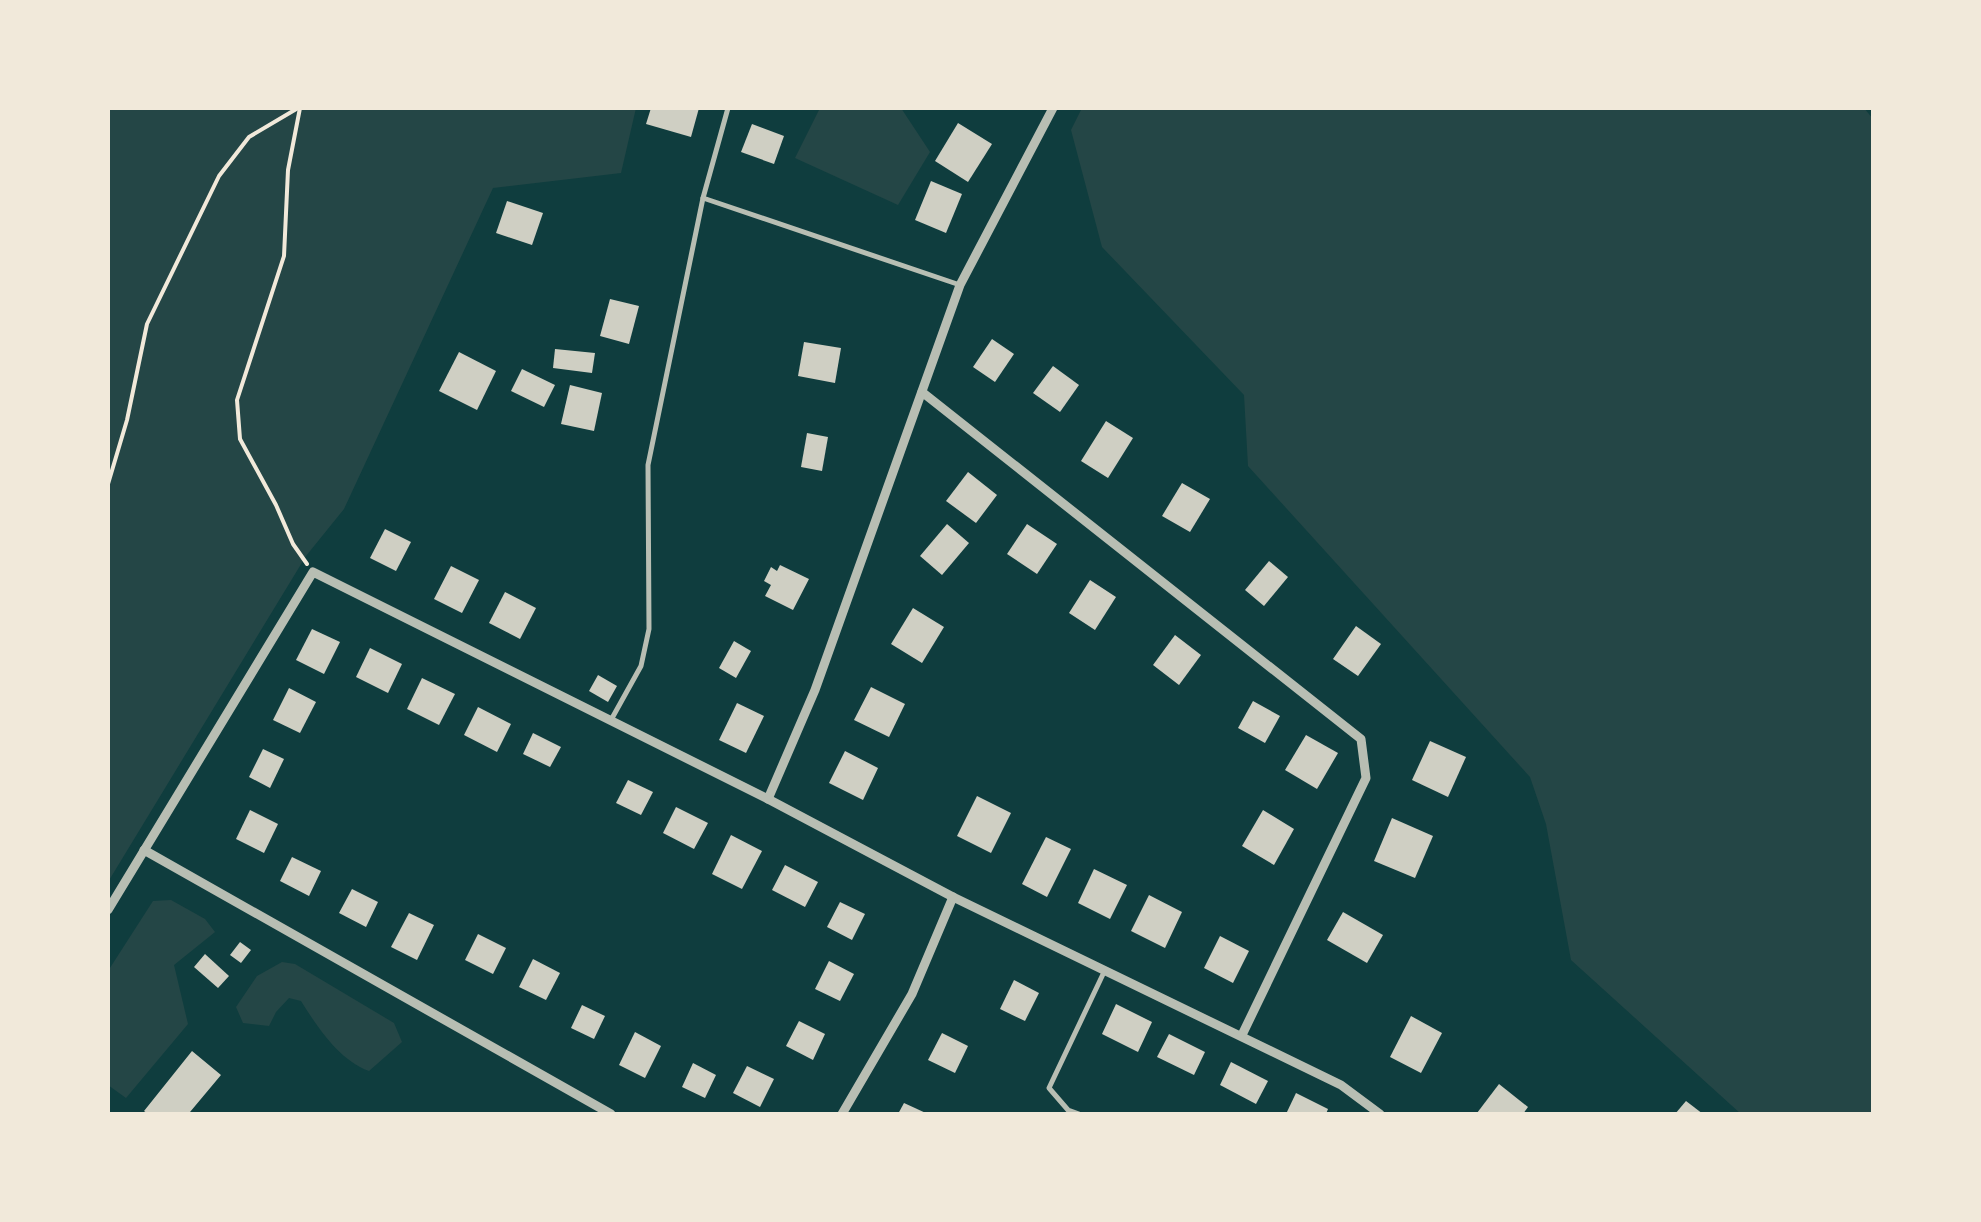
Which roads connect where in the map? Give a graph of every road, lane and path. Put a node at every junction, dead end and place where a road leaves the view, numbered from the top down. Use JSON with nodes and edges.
{"nodes":[{"id":1,"x":299,"y":108,"type":"edge"},
{"id":2,"x":728,"y":108,"type":"edge"},
{"id":3,"x":1053,"y":108,"type":"edge"},
{"id":4,"x":703,"y":198,"type":"junction"},
{"id":5,"x":960,"y":284,"type":"junction"},
{"id":6,"x":922,"y":392,"type":"junction"},
{"id":7,"x":108,"y":484,"type":"edge"},
{"id":8,"x":312,"y":572,"type":"junction"},
{"id":9,"x":609,"y":722,"type":"junction"},
{"id":10,"x":768,"y":799,"type":"junction"},
{"id":11,"x":144,"y":850,"type":"junction"},
{"id":12,"x":953,"y":897,"type":"junction"},
{"id":13,"x":108,"y":910,"type":"edge"},
{"id":14,"x":1104,"y":970,"type":"junction"},
{"id":15,"x":1242,"y":1035,"type":"junction"},
{"id":16,"x":611,"y":1114,"type":"edge"},
{"id":17,"x":842,"y":1114,"type":"edge"},
{"id":18,"x":1079,"y":1114,"type":"edge"},
{"id":19,"x":1380,"y":1114,"type":"edge"}],
"edges":[{"from":1,"to":7,"type":"path"},
{"from":1,"to":8,"type":"path"},
{"from":2,"to":4,"type":"lane"},
{"from":3,"to":5,"type":"street"},
{"from":4,"to":5,"type":"lane"},
{"from":4,"to":9,"type":"lane"},
{"from":5,"to":6,"type":"street"},
{"from":6,"to":10,"type":"street"},
{"from":6,"to":15,"type":"street"},
{"from":8,"to":9,"type":"street"},
{"from":8,"to":11,"type":"street"},
{"from":9,"to":10,"type":"street"},
{"from":10,"to":12,"type":"street"},
{"from":11,"to":13,"type":"street"},
{"from":11,"to":16,"type":"street"},
{"from":12,"to":14,"type":"street"},
{"from":12,"to":17,"type":"street"},
{"from":14,"to":15,"type":"street"},
{"from":14,"to":18,"type":"lane"},
{"from":15,"to":19,"type":"street"}]}
